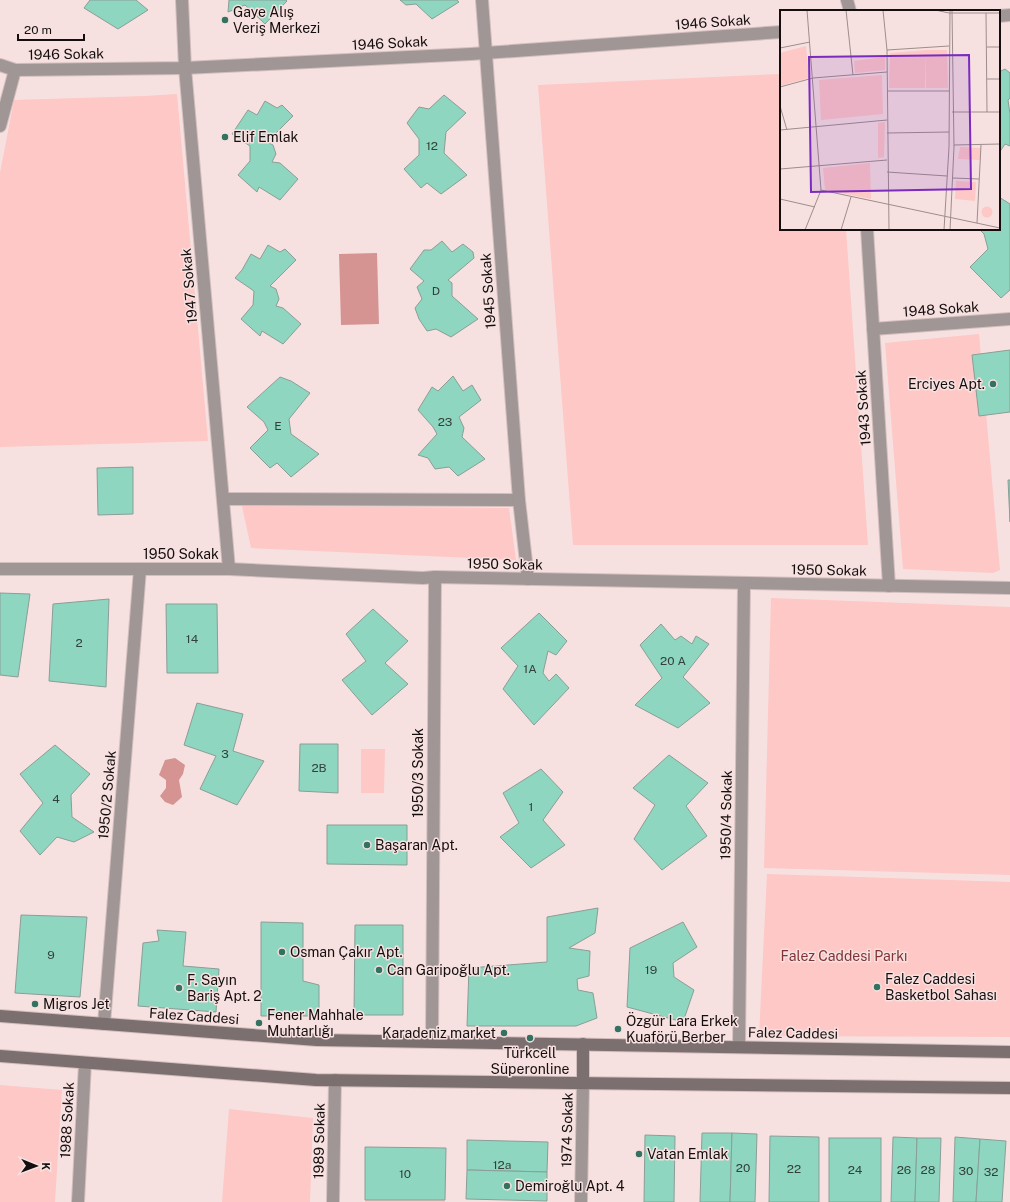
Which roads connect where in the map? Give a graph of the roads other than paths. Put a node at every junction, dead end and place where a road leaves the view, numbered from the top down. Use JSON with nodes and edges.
{"nodes":[{"id":1,"x":182,"y":0,"type":"edge"},
{"id":2,"x":482,"y":0,"type":"edge"},
{"id":3,"x":848,"y":0,"type":"edge"},
{"id":4,"x":850,"y":10,"type":"edge"},
{"id":5,"x":1010,"y":15,"type":"edge"},
{"id":6,"x":1000,"y":16,"type":"edge"},
{"id":7,"x":780,"y":32,"type":"edge"},
{"id":8,"x":485,"y":53,"type":"junction"},
{"id":9,"x":0,"y":65,"type":"edge"},
{"id":10,"x":185,"y":68,"type":"junction"},
{"id":11,"x":15,"y":70,"type":"junction"},
{"id":12,"x":0,"y":126,"type":"edge"},
{"id":13,"x":867,"y":230,"type":"edge"},
{"id":14,"x":1010,"y":319,"type":"edge"},
{"id":15,"x":873,"y":329,"type":"junction"},
{"id":16,"x":223,"y":499,"type":"junction"},
{"id":17,"x":519,"y":500,"type":"junction"},
{"id":18,"x":0,"y":569,"type":"edge"},
{"id":19,"x":140,"y":569,"type":"junction"},
{"id":20,"x":229,"y":569,"type":"junction"},
{"id":21,"x":435,"y":577,"type":"junction"},
{"id":22,"x":528,"y":579,"type":"junction"},
{"id":23,"x":744,"y":583,"type":"junction"},
{"id":24,"x":889,"y":586,"type":"junction"},
{"id":25,"x":1010,"y":588,"type":"edge"},
{"id":26,"x":0,"y":1016,"type":"edge"},
{"id":27,"x":104,"y":1024,"type":"junction"},
{"id":28,"x":432,"y":1042,"type":"junction"},
{"id":29,"x":583,"y":1044,"type":"junction"},
{"id":30,"x":739,"y":1047,"type":"junction"},
{"id":31,"x":1010,"y":1052,"type":"edge"},
{"id":32,"x":0,"y":1056,"type":"edge"},
{"id":33,"x":85,"y":1063,"type":"junction"},
{"id":34,"x":335,"y":1080,"type":"junction"},
{"id":35,"x":583,"y":1083,"type":"junction"},
{"id":36,"x":1010,"y":1088,"type":"edge"},
{"id":37,"x":78,"y":1202,"type":"edge"},
{"id":38,"x":333,"y":1202,"type":"edge"},
{"id":39,"x":581,"y":1202,"type":"edge"}],
"edges":[{"from":1,"to":10,"type":"street","name":"1947 Sokak"},
{"from":2,"to":8,"type":"street","name":"1945 Sokak"},
{"from":3,"to":4,"type":"street"},
{"from":5,"to":6,"type":"street"},
{"from":7,"to":8,"type":"street","name":"1946 Sokak"},
{"from":8,"to":10,"type":"street","name":"1946 Sokak"},
{"from":8,"to":17,"type":"street","name":"1945 Sokak"},
{"from":9,"to":11,"type":"street","name":"1946 Sokak"},
{"from":10,"to":11,"type":"street","name":"1946 Sokak"},
{"from":10,"to":16,"type":"street","name":"1947 Sokak"},
{"from":11,"to":12,"type":"street"},
{"from":13,"to":15,"type":"street","name":"1943 Sokak"},
{"from":14,"to":15,"type":"street","name":"1948 Sokak"},
{"from":15,"to":24,"type":"street","name":"1943 Sokak"},
{"from":16,"to":17,"type":"street"},
{"from":16,"to":20,"type":"street","name":"1947 Sokak"},
{"from":17,"to":22,"type":"street","name":"1945 Sokak"},
{"from":18,"to":19,"type":"street","name":"1950 Sokak"},
{"from":19,"to":20,"type":"street","name":"1950 Sokak"},
{"from":19,"to":27,"type":"street","name":"1950/2 Sokak"},
{"from":20,"to":21,"type":"street","name":"1950 Sokak"},
{"from":21,"to":22,"type":"street","name":"1950 Sokak"},
{"from":21,"to":28,"type":"street","name":"1950/3 Sokak"},
{"from":22,"to":23,"type":"street","name":"1950 Sokak"},
{"from":23,"to":24,"type":"street","name":"1950 Sokak"},
{"from":23,"to":30,"type":"street","name":"1950/4 Sokak"},
{"from":24,"to":25,"type":"street","name":"1950 Sokak"},
{"from":26,"to":27,"type":"street","name":"Falez Caddesi"},
{"from":27,"to":28,"type":"street","name":"Falez Caddesi"},
{"from":28,"to":29,"type":"street","name":"Falez Caddesi"},
{"from":29,"to":30,"type":"street","name":"Falez Caddesi"},
{"from":29,"to":35,"type":"street"},
{"from":30,"to":31,"type":"street","name":"Falez Caddesi"},
{"from":32,"to":33,"type":"street"},
{"from":33,"to":34,"type":"street"},
{"from":33,"to":37,"type":"street","name":"1988 Sokak"},
{"from":34,"to":35,"type":"street"},
{"from":34,"to":38,"type":"street","name":"1989 Sokak"},
{"from":35,"to":36,"type":"street"},
{"from":35,"to":39,"type":"street","name":"1974 Sokak"}]}
